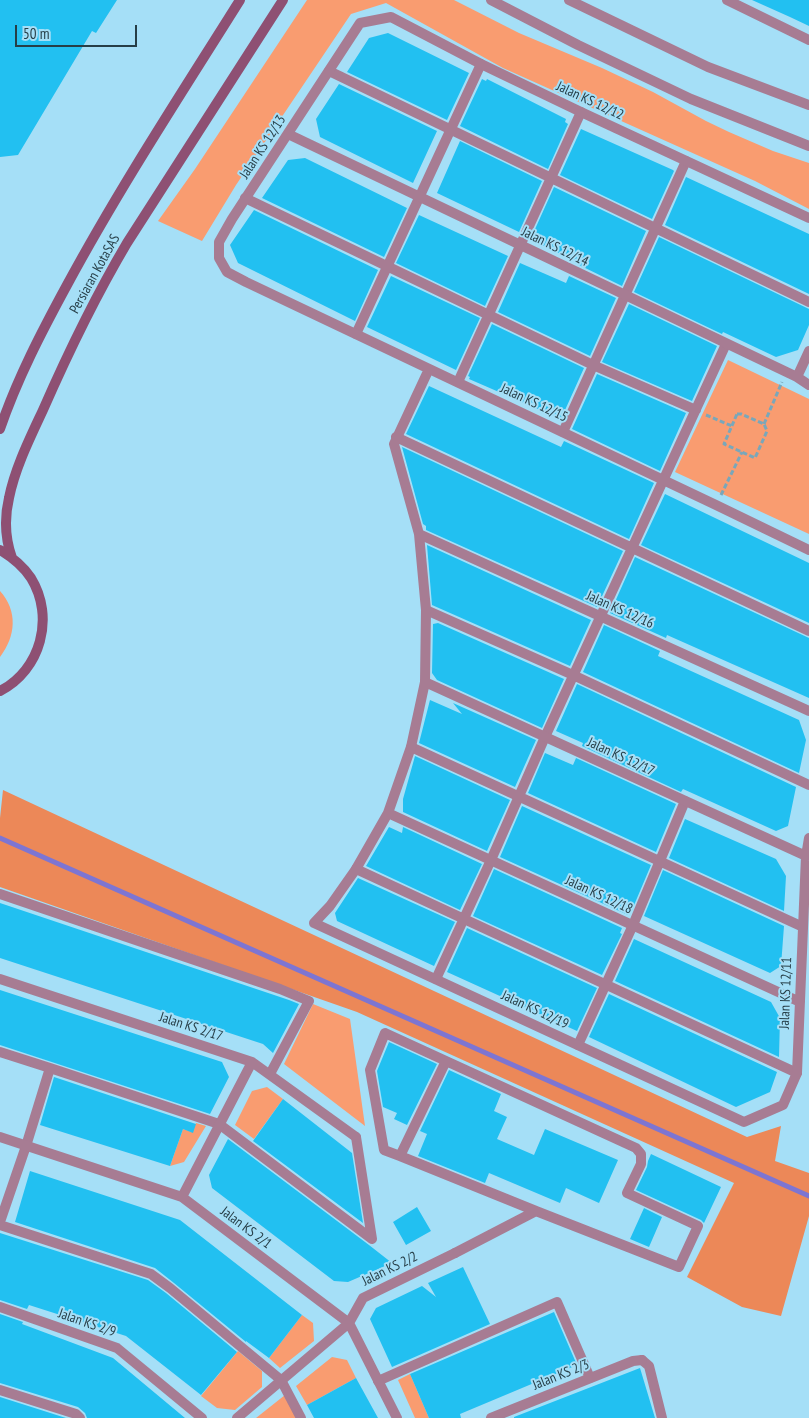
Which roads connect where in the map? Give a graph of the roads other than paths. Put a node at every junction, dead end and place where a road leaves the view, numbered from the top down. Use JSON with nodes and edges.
{"nodes":[{"id":1,"x":240,"y":0,"type":"edge"},
{"id":2,"x":283,"y":0,"type":"edge"},
{"id":3,"x":289,"y":0,"type":"edge"},
{"id":4,"x":491,"y":0,"type":"edge"},
{"id":5,"x":569,"y":0,"type":"edge"},
{"id":6,"x":727,"y":0,"type":"edge"},
{"id":7,"x":360,"y":23,"type":"joint"},
{"id":8,"x":265,"y":27,"type":"junction"},
{"id":9,"x":809,"y":40,"type":"edge"},
{"id":10,"x":481,"y":64,"type":"junction"},
{"id":11,"x":329,"y":71,"type":"junction"},
{"id":12,"x":809,"y":105,"type":"edge"},
{"id":13,"x":581,"y":112,"type":"junction"},
{"id":14,"x":451,"y":130,"type":"junction"},
{"id":15,"x":288,"y":134,"type":"junction"},
{"id":16,"x":809,"y":146,"type":"edge"},
{"id":17,"x":686,"y":161,"type":"junction"},
{"id":18,"x":551,"y":178,"type":"junction"},
{"id":19,"x":419,"y":197,"type":"junction"},
{"id":20,"x":245,"y":198,"type":"junction"},
{"id":21,"x":809,"y":218,"type":"edge"},
{"id":22,"x":656,"y":228,"type":"junction"},
{"id":23,"x":520,"y":245,"type":"junction"},
{"id":24,"x":387,"y":267,"type":"junction"},
{"id":25,"x":246,"y":282,"type":"joint"},
{"id":26,"x":625,"y":296,"type":"junction"},
{"id":27,"x":809,"y":302,"type":"edge"},
{"id":28,"x":488,"y":315,"type":"junction"},
{"id":29,"x":356,"y":334,"type":"junction"},
{"id":30,"x":726,"y":344,"type":"junction"},
{"id":31,"x":809,"y":351,"type":"edge"},
{"id":32,"x":593,"y":365,"type":"junction"},
{"id":33,"x":429,"y":369,"type":"junction"},
{"id":34,"x":797,"y":377,"type":"junction"},
{"id":35,"x":458,"y":382,"type":"junction"},
{"id":36,"x":809,"y":385,"type":"edge"},
{"id":37,"x":696,"y":410,"type":"junction"},
{"id":38,"x":0,"y":428,"type":"edge"},
{"id":39,"x":563,"y":432,"type":"junction"},
{"id":40,"x":396,"y":437,"type":"junction"},
{"id":41,"x":664,"y":480,"type":"junction"},
{"id":42,"x":419,"y":534,"type":"junction"},
{"id":43,"x":633,"y":547,"type":"junction"},
{"id":44,"x":0,"y":550,"type":"edge"},
{"id":45,"x":809,"y":550,"type":"edge"},
{"id":46,"x":12,"y":558,"type":"junction"},
{"id":47,"x":426,"y":610,"type":"junction"},
{"id":48,"x":600,"y":616,"type":"junction"},
{"id":49,"x":809,"y":630,"type":"edge"},
{"id":50,"x":573,"y":676,"type":"junction"},
{"id":51,"x":426,"y":682,"type":"junction"},
{"id":52,"x":0,"y":691,"type":"edge"},
{"id":53,"x":809,"y":711,"type":"edge"},
{"id":54,"x":545,"y":737,"type":"junction"},
{"id":55,"x":411,"y":747,"type":"junction"},
{"id":56,"x":809,"y":785,"type":"edge"},
{"id":57,"x":518,"y":796,"type":"junction"},
{"id":58,"x":685,"y":801,"type":"junction"},
{"id":59,"x":388,"y":813,"type":"junction"},
{"id":60,"x":809,"y":838,"type":"edge"},
{"id":61,"x":806,"y":856,"type":"junction"},
{"id":62,"x":491,"y":860,"type":"junction"},
{"id":63,"x":660,"y":861,"type":"junction"},
{"id":64,"x":356,"y":869,"type":"junction"},
{"id":65,"x":0,"y":894,"type":"edge"},
{"id":66,"x":464,"y":919,"type":"junction"},
{"id":67,"x":632,"y":925,"type":"junction"},
{"id":68,"x":803,"y":927,"type":"junction"},
{"id":69,"x":0,"y":979,"type":"edge"},
{"id":70,"x":436,"y":980,"type":"junction"},
{"id":71,"x":606,"y":984,"type":"junction"},
{"id":72,"x":800,"y":1002,"type":"junction"},
{"id":73,"x":578,"y":1045,"type":"junction"},
{"id":74,"x":0,"y":1052,"type":"edge"},
{"id":75,"x":446,"y":1061,"type":"junction"},
{"id":76,"x":252,"y":1062,"type":"junction"},
{"id":77,"x":50,"y":1068,"type":"junction"},
{"id":78,"x":797,"y":1073,"type":"junction"},
{"id":79,"x":270,"y":1074,"type":"junction"},
{"id":80,"x":744,"y":1122,"type":"joint"},
{"id":81,"x":219,"y":1124,"type":"junction"},
{"id":82,"x":0,"y":1137,"type":"edge"},
{"id":83,"x":0,"y":1143,"type":"edge"},
{"id":84,"x":14,"y":1143,"type":"junction"},
{"id":85,"x":26,"y":1146,"type":"junction"},
{"id":86,"x":400,"y":1156,"type":"junction"},
{"id":87,"x":182,"y":1197,"type":"junction"},
{"id":88,"x":536,"y":1211,"type":"junction"},
{"id":89,"x":0,"y":1223,"type":"edge"},
{"id":90,"x":0,"y":1307,"type":"edge"},
{"id":91,"x":349,"y":1323,"type":"junction"},
{"id":92,"x":590,"y":1378,"type":"junction"},
{"id":93,"x":282,"y":1380,"type":"junction"},
{"id":94,"x":378,"y":1381,"type":"junction"},
{"id":95,"x":0,"y":1390,"type":"edge"},
{"id":96,"x":80,"y":1418,"type":"edge"},
{"id":97,"x":202,"y":1418,"type":"edge"},
{"id":98,"x":237,"y":1418,"type":"edge"},
{"id":99,"x":301,"y":1418,"type":"edge"},
{"id":100,"x":397,"y":1418,"type":"edge"},
{"id":101,"x":491,"y":1418,"type":"edge"},
{"id":102,"x":662,"y":1418,"type":"edge"}],
"edges":[{"from":1,"to":38,"type":"main road","name":"Persiaran KotaSAS"},
{"from":2,"to":8,"type":"main road"},
{"from":3,"to":8,"type":"main road"},
{"from":4,"to":16,"type":"street"},
{"from":5,"to":12,"type":"street"},
{"from":6,"to":9,"type":"street"},
{"from":7,"to":10,"type":"street","name":"Jalan KS 12/12"},
{"from":7,"to":11,"type":"street","name":"Jalan KS 12/13"},
{"from":8,"to":46,"type":"main road","name":"Persiaran KotaSAS"},
{"from":10,"to":13,"type":"street","name":"Jalan KS 12/12"},
{"from":10,"to":14,"type":"street"},
{"from":11,"to":14,"type":"street"},
{"from":11,"to":15,"type":"street","name":"Jalan KS 12/13"},
{"from":13,"to":17,"type":"street","name":"Jalan KS 12/12"},
{"from":13,"to":18,"type":"street"},
{"from":14,"to":18,"type":"street"},
{"from":14,"to":19,"type":"street"},
{"from":15,"to":19,"type":"street","name":"Jalan KS 12/14"},
{"from":15,"to":20,"type":"street","name":"Jalan KS 12/13"},
{"from":17,"to":21,"type":"street","name":"Jalan KS 12/12"},
{"from":17,"to":22,"type":"street"},
{"from":18,"to":22,"type":"street"},
{"from":18,"to":23,"type":"street"},
{"from":19,"to":23,"type":"street","name":"Jalan KS 12/14"},
{"from":19,"to":24,"type":"street"},
{"from":20,"to":24,"type":"street"},
{"from":20,"to":25,"type":"street","name":"Jalan KS 12/13"},
{"from":22,"to":26,"type":"street"},
{"from":22,"to":27,"type":"street"},
{"from":23,"to":26,"type":"street","name":"Jalan KS 12/14"},
{"from":23,"to":28,"type":"street"},
{"from":24,"to":28,"type":"street"},
{"from":24,"to":29,"type":"street"},
{"from":25,"to":29,"type":"street","name":"Jalan KS 12/15"},
{"from":26,"to":30,"type":"street","name":"Jalan KS 12/14"},
{"from":26,"to":32,"type":"street"},
{"from":28,"to":32,"type":"street"},
{"from":28,"to":35,"type":"street"},
{"from":29,"to":33,"type":"street","name":"Jalan KS 12/15"},
{"from":30,"to":34,"type":"street","name":"Jalan KS 12/14"},
{"from":30,"to":37,"type":"street"},
{"from":31,"to":34,"type":"street"},
{"from":32,"to":37,"type":"street"},
{"from":32,"to":39,"type":"street"},
{"from":33,"to":35,"type":"street","name":"Jalan KS 12/15"},
{"from":33,"to":40,"type":"street"},
{"from":34,"to":36,"type":"street","name":"Jalan KS 12/14"},
{"from":35,"to":39,"type":"street","name":"Jalan KS 12/15"},
{"from":37,"to":41,"type":"street"},
{"from":39,"to":41,"type":"street","name":"Jalan KS 12/15"},
{"from":40,"to":42,"type":"street"},
{"from":40,"to":43,"type":"street"},
{"from":41,"to":43,"type":"street"},
{"from":41,"to":45,"type":"street","name":"Jalan KS 12/15"},
{"from":42,"to":47,"type":"street"},
{"from":42,"to":48,"type":"street","name":"Jalan KS 12/16"},
{"from":43,"to":48,"type":"street"},
{"from":43,"to":49,"type":"street"},
{"from":44,"to":46,"type":"main road"},
{"from":46,"to":52,"type":"main road"},
{"from":47,"to":50,"type":"street"},
{"from":47,"to":51,"type":"street"},
{"from":48,"to":50,"type":"street"},
{"from":48,"to":53,"type":"street","name":"Jalan KS 12/16"},
{"from":50,"to":54,"type":"street"},
{"from":50,"to":56,"type":"street"},
{"from":51,"to":54,"type":"street","name":"Jalan KS 12/17"},
{"from":51,"to":55,"type":"street"},
{"from":54,"to":57,"type":"street"},
{"from":54,"to":58,"type":"street","name":"Jalan KS 12/17"},
{"from":55,"to":57,"type":"street"},
{"from":55,"to":59,"type":"street"},
{"from":57,"to":62,"type":"street"},
{"from":57,"to":63,"type":"street"},
{"from":58,"to":61,"type":"street","name":"Jalan KS 12/17"},
{"from":58,"to":63,"type":"street"},
{"from":59,"to":62,"type":"street","name":"Jalan KS 12/18"},
{"from":59,"to":64,"type":"street"},
{"from":60,"to":61,"type":"street","name":"Jalan KS 12/11"},
{"from":61,"to":68,"type":"street","name":"Jalan KS 12/11"},
{"from":62,"to":66,"type":"street"},
{"from":62,"to":67,"type":"street","name":"Jalan KS 12/18"},
{"from":63,"to":67,"type":"street"},
{"from":63,"to":68,"type":"street"},
{"from":64,"to":66,"type":"street"},
{"from":64,"to":70,"type":"street","name":"Jalan KS 12/19"},
{"from":65,"to":79,"type":"street"},
{"from":66,"to":70,"type":"street"},
{"from":66,"to":71,"type":"street"},
{"from":67,"to":71,"type":"street"},
{"from":67,"to":72,"type":"street","name":"Jalan KS 12/18"},
{"from":68,"to":72,"type":"street","name":"Jalan KS 12/11"},
{"from":69,"to":76,"type":"street","name":"Jalan KS 2/17"},
{"from":70,"to":73,"type":"street","name":"Jalan KS 12/19"},
{"from":71,"to":73,"type":"street"},
{"from":71,"to":78,"type":"street"},
{"from":72,"to":78,"type":"street","name":"Jalan KS 12/11"},
{"from":73,"to":80,"type":"street","name":"Jalan KS 12/19"},
{"from":74,"to":77,"type":"street"},
{"from":75,"to":86,"type":"street"},
{"from":75,"to":86,"type":"street"},
{"from":75,"to":88,"type":"street"},
{"from":76,"to":79,"type":"street","name":"Jalan KS 2/17"},
{"from":76,"to":81,"type":"street"},
{"from":77,"to":81,"type":"street"},
{"from":77,"to":85,"type":"street"},
{"from":78,"to":80,"type":"street","name":"Jalan KS 12/11"},
{"from":79,"to":81,"type":"street","name":"Jalan KS 2/17"},
{"from":81,"to":87,"type":"street"},
{"from":82,"to":84,"type":"street"},
{"from":83,"to":84,"type":"street"},
{"from":84,"to":85,"type":"street","name":"Jalan KS 2/1"},
{"from":85,"to":87,"type":"street","name":"Jalan KS 2/1"},
{"from":85,"to":89,"type":"street"},
{"from":86,"to":88,"type":"street"},
{"from":87,"to":91,"type":"street","name":"Jalan KS 2/1"},
{"from":88,"to":91,"type":"street","name":"Jalan KS 2/2"},
{"from":89,"to":93,"type":"street"},
{"from":90,"to":97,"type":"street","name":"Jalan KS 2/9"},
{"from":91,"to":93,"type":"street"},
{"from":91,"to":94,"type":"street","name":"Jalan KS 2/1"},
{"from":92,"to":94,"type":"street"},
{"from":92,"to":101,"type":"street","name":"Jalan KS 2/3"},
{"from":92,"to":102,"type":"street","name":"Jalan KS 2/3"},
{"from":93,"to":98,"type":"street"},
{"from":93,"to":99,"type":"street"},
{"from":94,"to":100,"type":"street","name":"Jalan KS 2/1"},
{"from":95,"to":96,"type":"street"}]}
